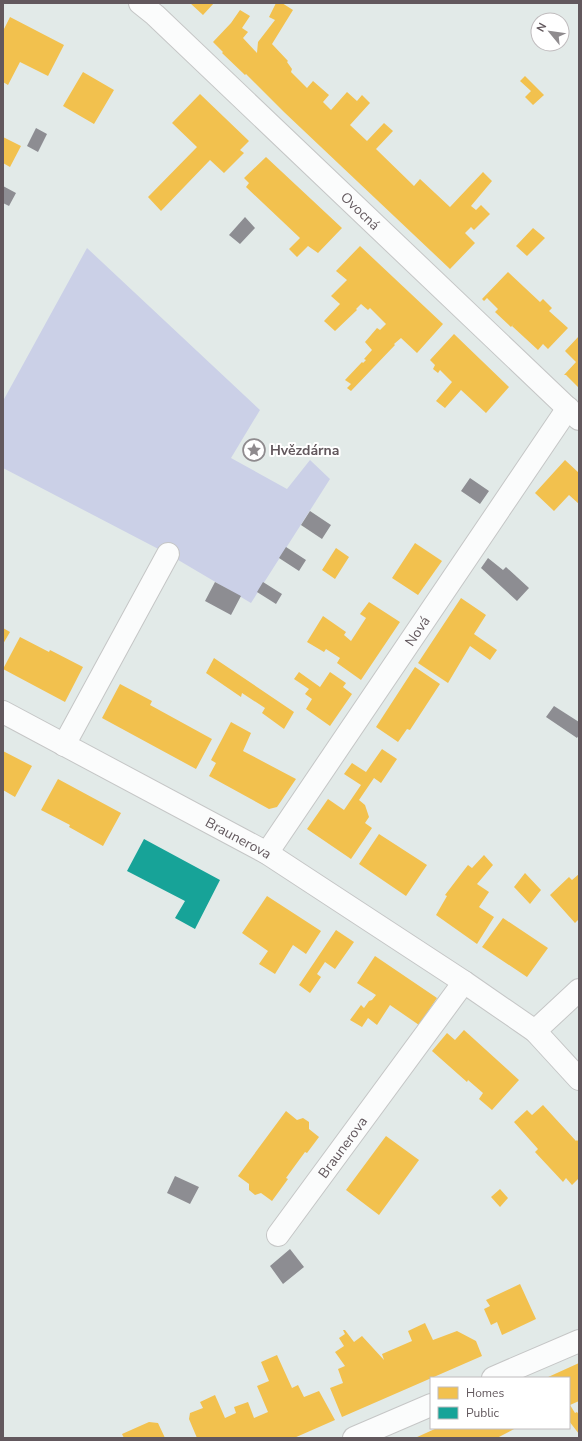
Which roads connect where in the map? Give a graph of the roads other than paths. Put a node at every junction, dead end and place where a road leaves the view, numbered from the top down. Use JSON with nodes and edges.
{"nodes":[{"id":1,"x":140,"y":3,"type":"edge"},
{"id":2,"x":574,"y":414,"type":"edge"},
{"id":3,"x":168,"y":554,"type":"dead end"},
{"id":4,"x":3,"y":712,"type":"edge"},
{"id":5,"x":64,"y":745,"type":"junction"},
{"id":6,"x":267,"y":853,"type":"junction"},
{"id":7,"x":464,"y":982,"type":"junction"},
{"id":8,"x":579,"y":990,"type":"edge"},
{"id":9,"x":535,"y":1031,"type":"junction"},
{"id":10,"x":579,"y":1079,"type":"edge"},
{"id":11,"x":278,"y":1235,"type":"dead end"},
{"id":12,"x":579,"y":1341,"type":"edge"},
{"id":13,"x":495,"y":1377,"type":"edge"},
{"id":14,"x":430,"y":1405,"type":"edge"},
{"id":15,"x":354,"y":1438,"type":"edge"}],
"edges":[{"from":1,"to":2,"type":"street","name":"Ovocná"},
{"from":2,"to":6,"type":"street","name":"Nová"},
{"from":3,"to":5,"type":"street"},
{"from":4,"to":5,"type":"street","name":"Braunerova"},
{"from":5,"to":6,"type":"street","name":"Braunerova"},
{"from":6,"to":7,"type":"street","name":"Braunerova"},
{"from":7,"to":9,"type":"street","name":"Braunerova"},
{"from":7,"to":11,"type":"street","name":"Braunerova"},
{"from":8,"to":9,"type":"street"},
{"from":9,"to":10,"type":"street","name":"Braunerova"},
{"from":12,"to":13,"type":"street"},
{"from":14,"to":15,"type":"street"}]}
